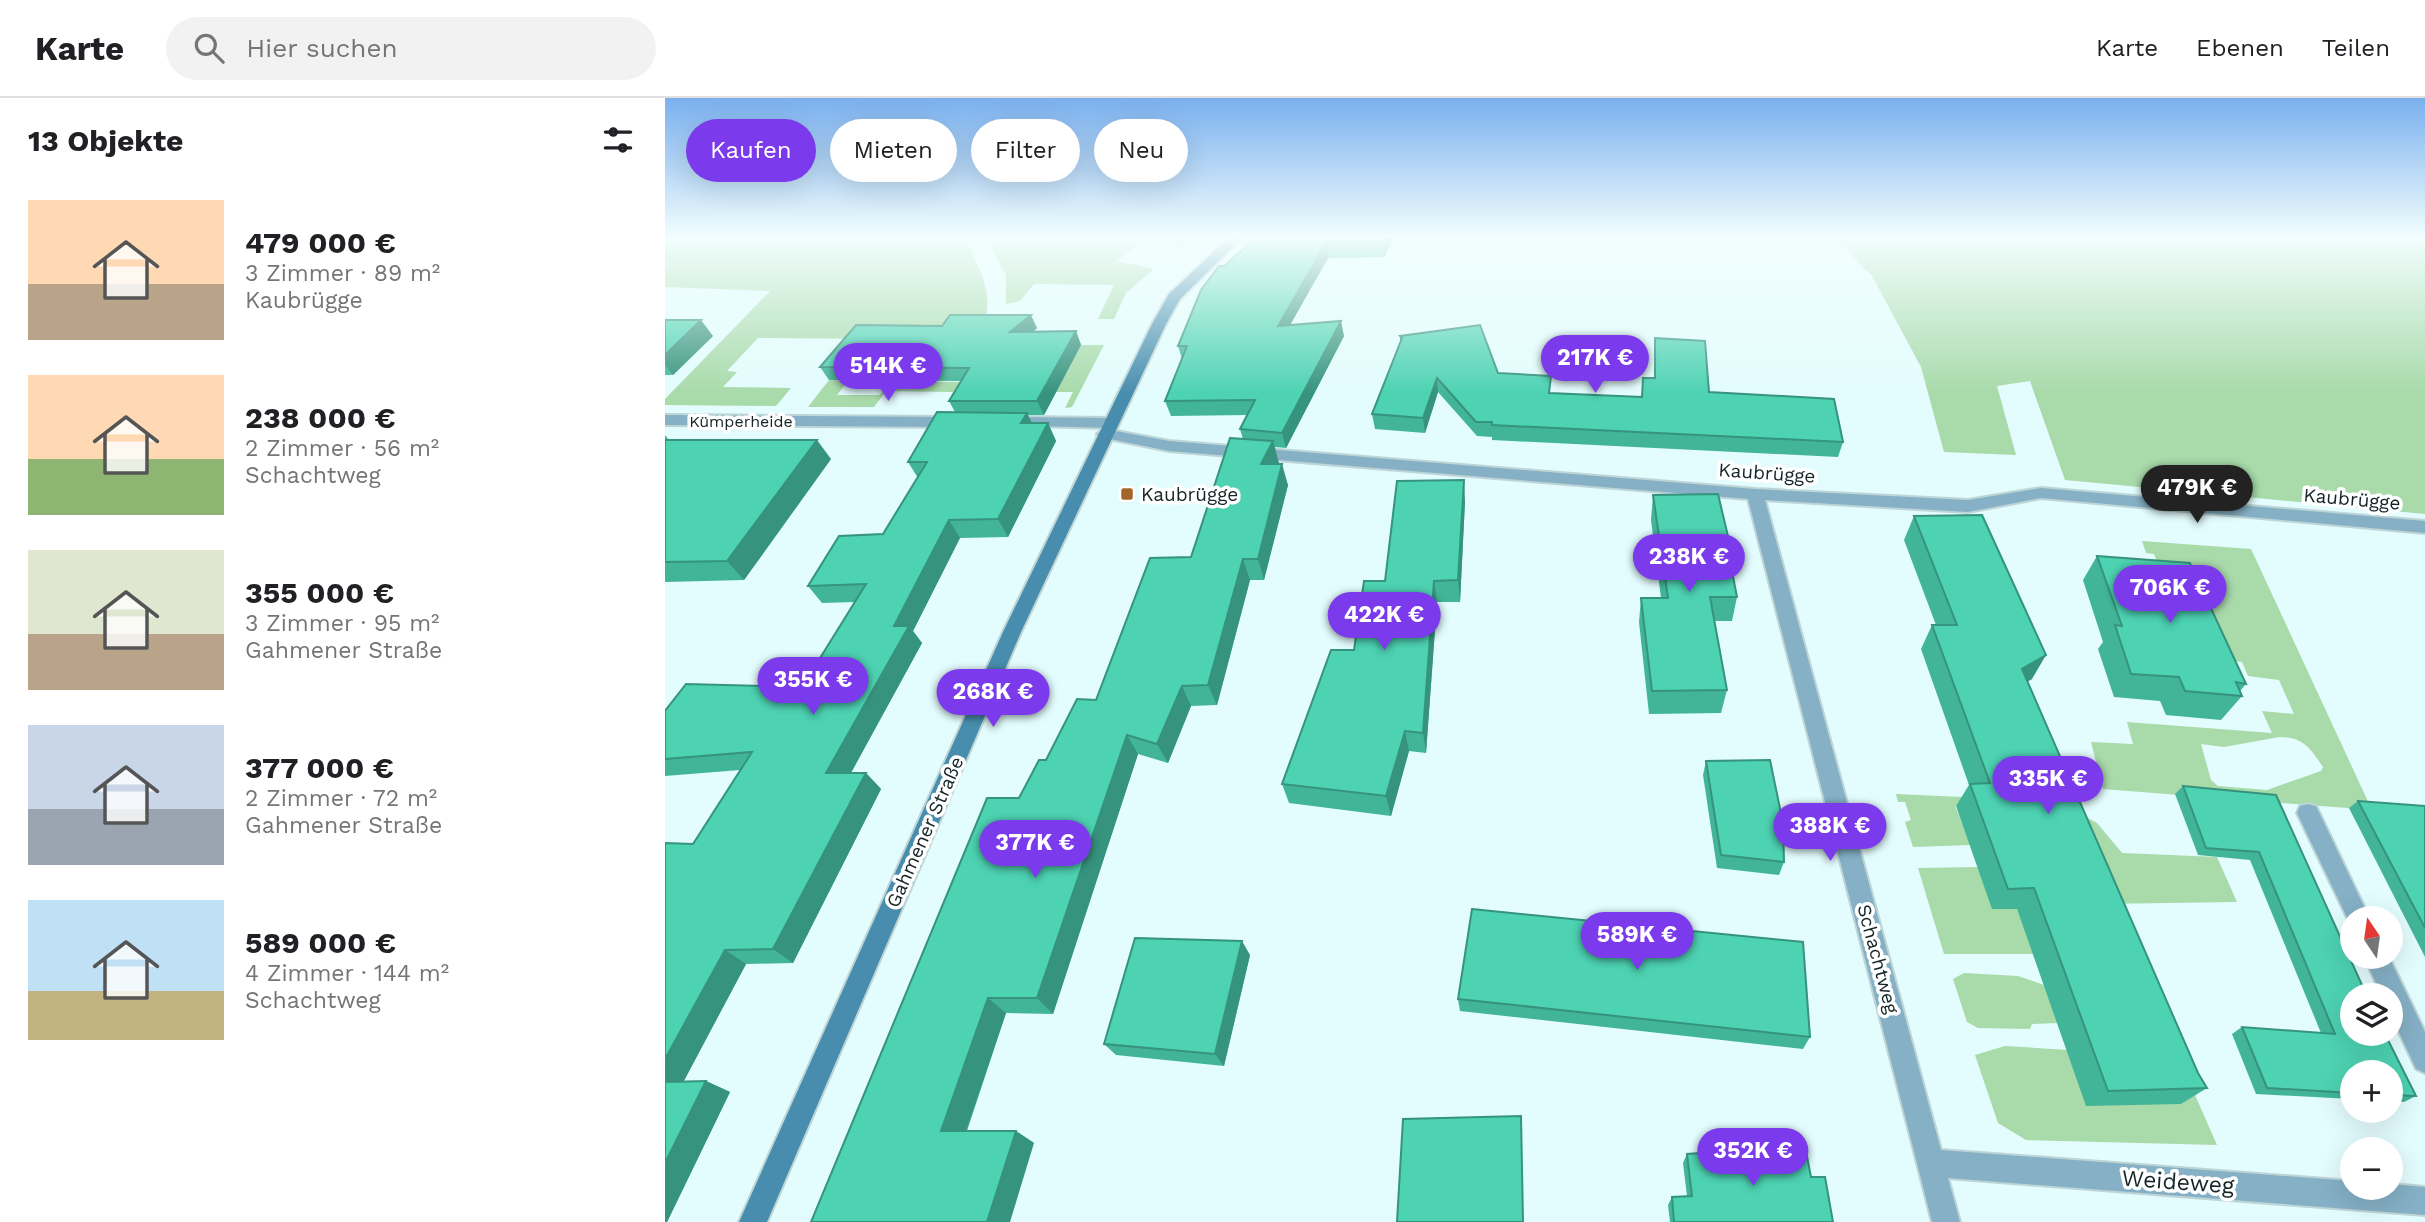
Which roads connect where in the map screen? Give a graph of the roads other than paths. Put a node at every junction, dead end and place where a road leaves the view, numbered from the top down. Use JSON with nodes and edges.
{"nodes":[{"id":1,"x":1183,"y":288,"type":"edge"},
{"id":2,"x":665,"y":420,"type":"edge"},
{"id":3,"x":1108,"y":428,"type":"junction"},
{"id":4,"x":1755,"y":494,"type":"junction"},
{"id":5,"x":2425,"y":527,"type":"edge"},
{"id":6,"x":2308,"y":813,"type":"dead end"},
{"id":7,"x":2352,"y":906,"type":"edge"},
{"id":8,"x":2383,"y":970,"type":"edge"},
{"id":9,"x":2425,"y":1060,"type":"edge"},
{"id":10,"x":1931,"y":1163,"type":"junction"},
{"id":11,"x":2425,"y":1201,"type":"edge"},
{"id":12,"x":753,"y":1222,"type":"edge"},
{"id":13,"x":1947,"y":1222,"type":"edge"}],
"edges":[{"from":1,"to":3,"type":"main road","name":"Gahmener Straße"},
{"from":2,"to":3,"type":"street","name":"Kümperheide"},
{"from":3,"to":4,"type":"street","name":"Kaubrügge"},
{"from":3,"to":12,"type":"main road","name":"Gahmener Straße"},
{"from":4,"to":5,"type":"street","name":"Kaubrügge"},
{"from":4,"to":10,"type":"street","name":"Schachtweg"},
{"from":6,"to":7,"type":"street"},
{"from":8,"to":9,"type":"street"},
{"from":10,"to":11,"type":"street","name":"Weideweg"},
{"from":10,"to":13,"type":"street","name":"Schachtweg"}]}
